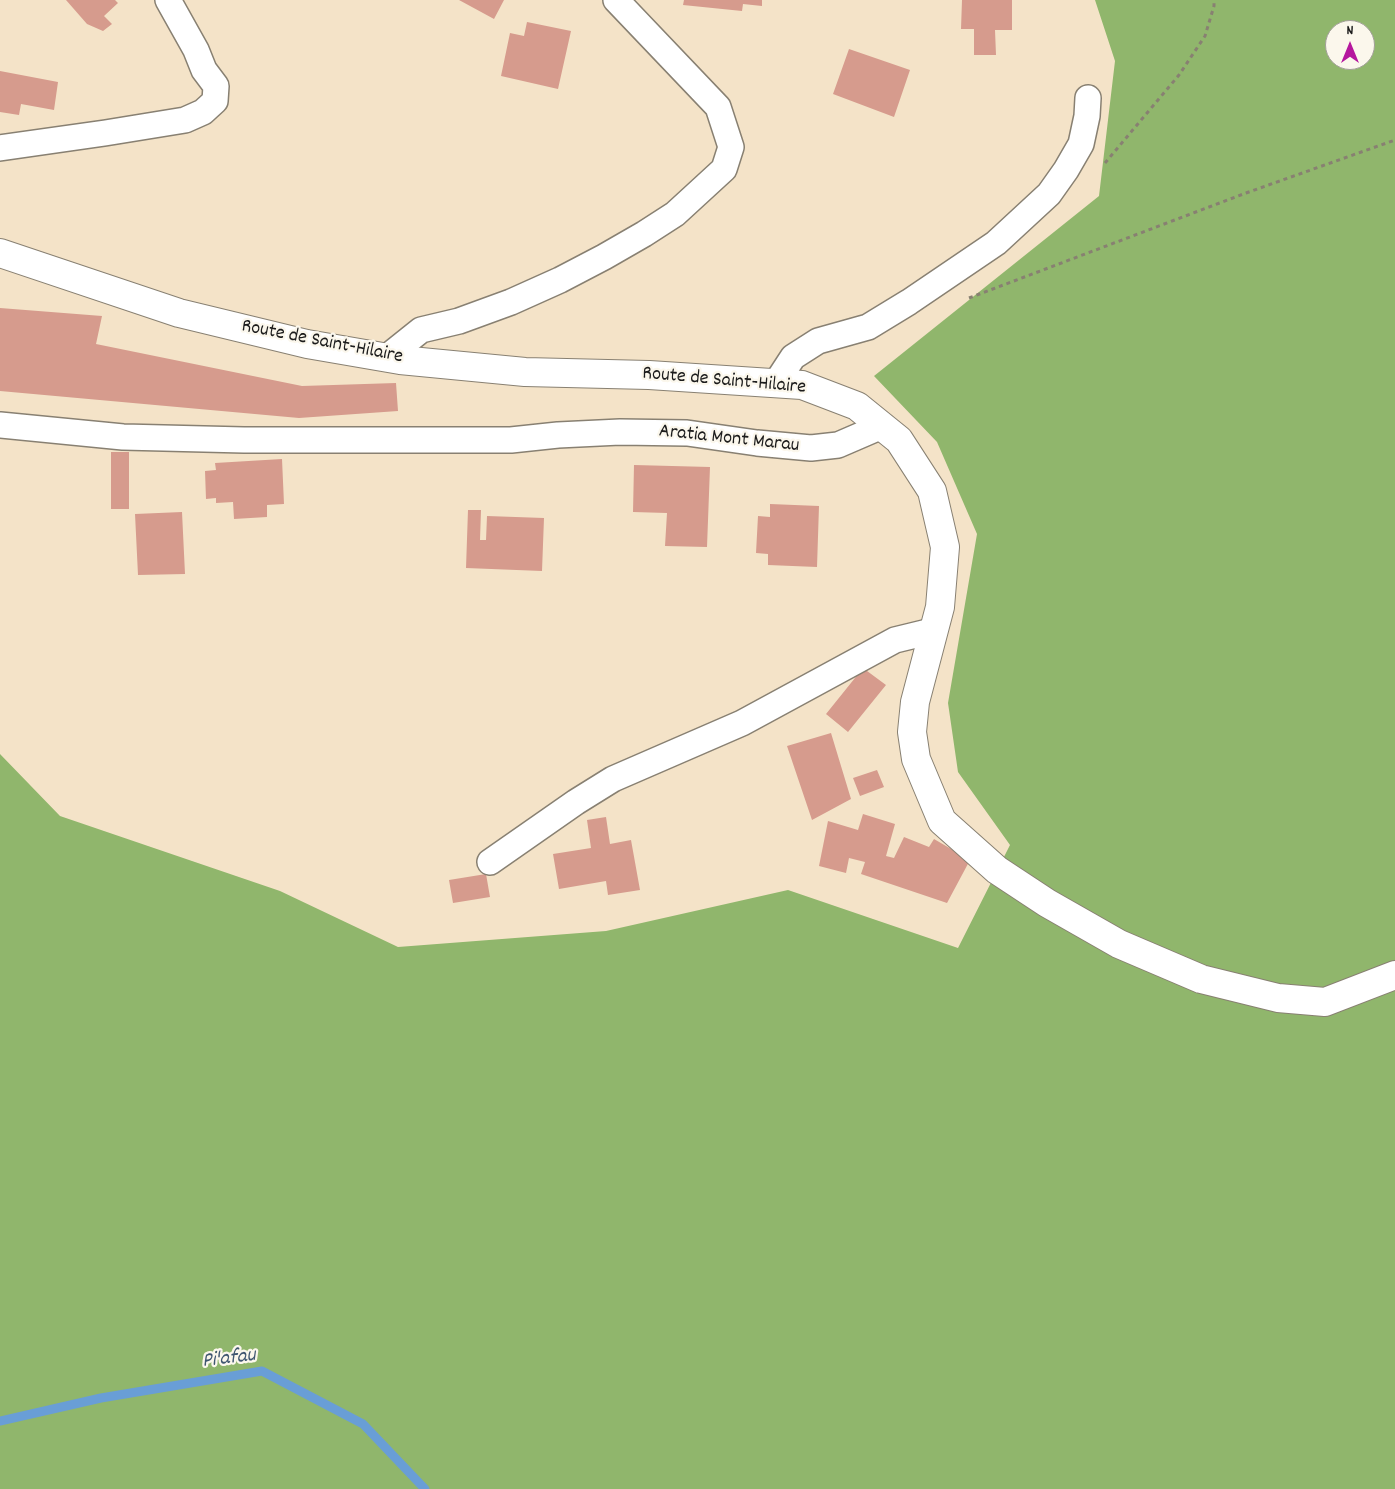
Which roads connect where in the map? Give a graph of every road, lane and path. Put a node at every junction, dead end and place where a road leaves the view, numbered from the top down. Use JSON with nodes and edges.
{"nodes":[{"id":1,"x":168,"y":0,"type":"edge"},
{"id":2,"x":616,"y":0,"type":"edge"},
{"id":3,"x":1214,"y":0,"type":"edge"},
{"id":4,"x":1088,"y":98,"type":"dead end"},
{"id":5,"x":1395,"y":140,"type":"edge"},
{"id":6,"x":0,"y":148,"type":"edge"},
{"id":7,"x":1102,"y":166,"type":"dead end"},
{"id":8,"x":0,"y":253,"type":"edge"},
{"id":9,"x":968,"y":298,"type":"dead end"},
{"id":10,"x":386,"y":358,"type":"junction"},
{"id":11,"x":776,"y":383,"type":"junction"},
{"id":12,"x":0,"y":425,"type":"edge"},
{"id":13,"x":882,"y":426,"type":"junction"},
{"id":14,"x":932,"y":631,"type":"junction"},
{"id":15,"x":490,"y":862,"type":"dead end"},
{"id":16,"x":1395,"y":975,"type":"edge"}],
"edges":[{"from":1,"to":6,"type":"street"},
{"from":2,"to":10,"type":"street"},
{"from":3,"to":7,"type":"path"},
{"from":4,"to":11,"type":"street"},
{"from":5,"to":9,"type":"path"},
{"from":8,"to":10,"type":"street","name":"Route de Saint-Hilaire"},
{"from":10,"to":11,"type":"street","name":"Route de Saint-Hilaire"},
{"from":11,"to":13,"type":"street","name":"Route de Saint-Hilaire"},
{"from":12,"to":13,"type":"street","name":"Aratia Mont Marau"},
{"from":13,"to":14,"type":"street","name":"Route de Saint-Hilaire"},
{"from":14,"to":15,"type":"street"},
{"from":14,"to":16,"type":"street","name":"Route de Saint-Hilaire"}]}
